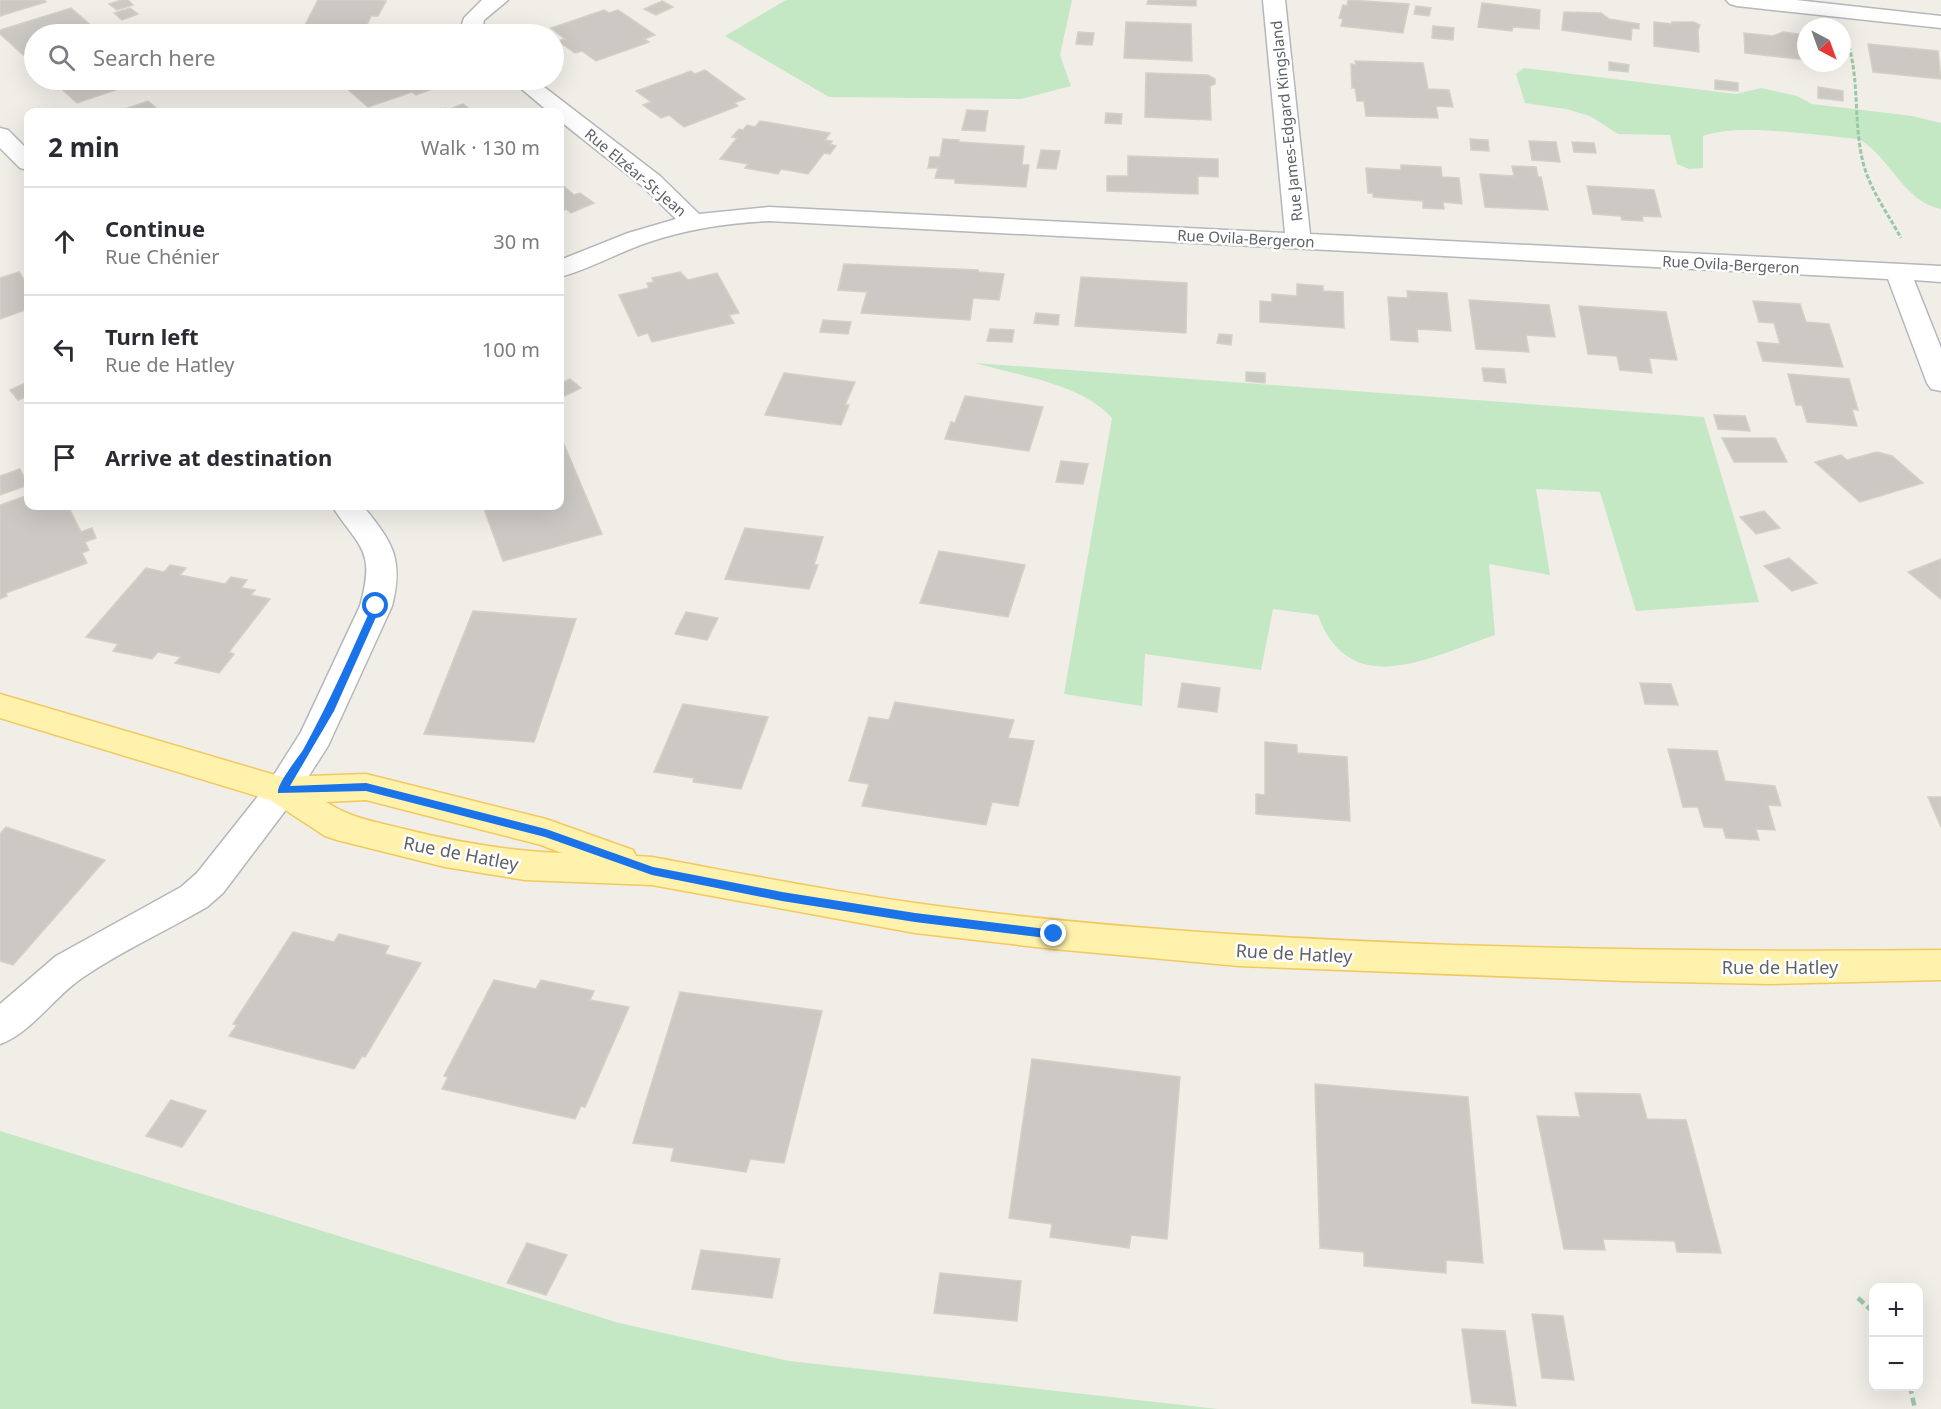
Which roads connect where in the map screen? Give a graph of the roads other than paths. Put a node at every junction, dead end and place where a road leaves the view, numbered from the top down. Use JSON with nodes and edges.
{"nodes":[{"id":1,"x":497,"y":0,"type":"edge"},
{"id":2,"x":1274,"y":0,"type":"edge"},
{"id":3,"x":1737,"y":0,"type":"edge"},
{"id":4,"x":1941,"y":22,"type":"edge"},
{"id":5,"x":470,"y":24,"type":"edge"},
{"id":6,"x":535,"y":90,"type":"edge"},
{"id":7,"x":558,"y":108,"type":"edge"},
{"id":8,"x":564,"y":113,"type":"edge"},
{"id":9,"x":0,"y":135,"type":"edge"},
{"id":10,"x":24,"y":159,"type":"edge"},
{"id":11,"x":692,"y":221,"type":"junction"},
{"id":12,"x":1298,"y":241,"type":"junction"},
{"id":13,"x":564,"y":267,"type":"edge"},
{"id":14,"x":1920,"y":273,"type":"edge"},
{"id":15,"x":1941,"y":384,"type":"edge"},
{"id":16,"x":350,"y":510,"type":"edge"},
{"id":17,"x":0,"y":706,"type":"edge"},
{"id":18,"x":282,"y":790,"type":"junction"},
{"id":19,"x":1941,"y":965,"type":"edge"},
{"id":20,"x":0,"y":1028,"type":"edge"}],
"edges":[{"from":1,"to":5,"type":"street"},
{"from":2,"to":12,"type":"street","name":"Rue James-Edgard Kingsland"},
{"from":3,"to":4,"type":"street"},
{"from":6,"to":7,"type":"street","name":"Rue Elzéar-St-Jean"},
{"from":8,"to":11,"type":"street","name":"Rue Elzéar-St-Jean"},
{"from":9,"to":10,"type":"street"},
{"from":11,"to":12,"type":"street","name":"Rue Ovila-Bergeron"},
{"from":11,"to":13,"type":"street","name":"Rue Ovila-Bergeron"},
{"from":12,"to":14,"type":"street","name":"Rue Ovila-Bergeron"},
{"from":14,"to":15,"type":"street"},
{"from":16,"to":18,"type":"street"},
{"from":17,"to":18,"type":"main road","name":"Rue de Hatley"},
{"from":18,"to":19,"type":"main road","name":"Rue de Hatley"},
{"from":18,"to":20,"type":"street"}]}
